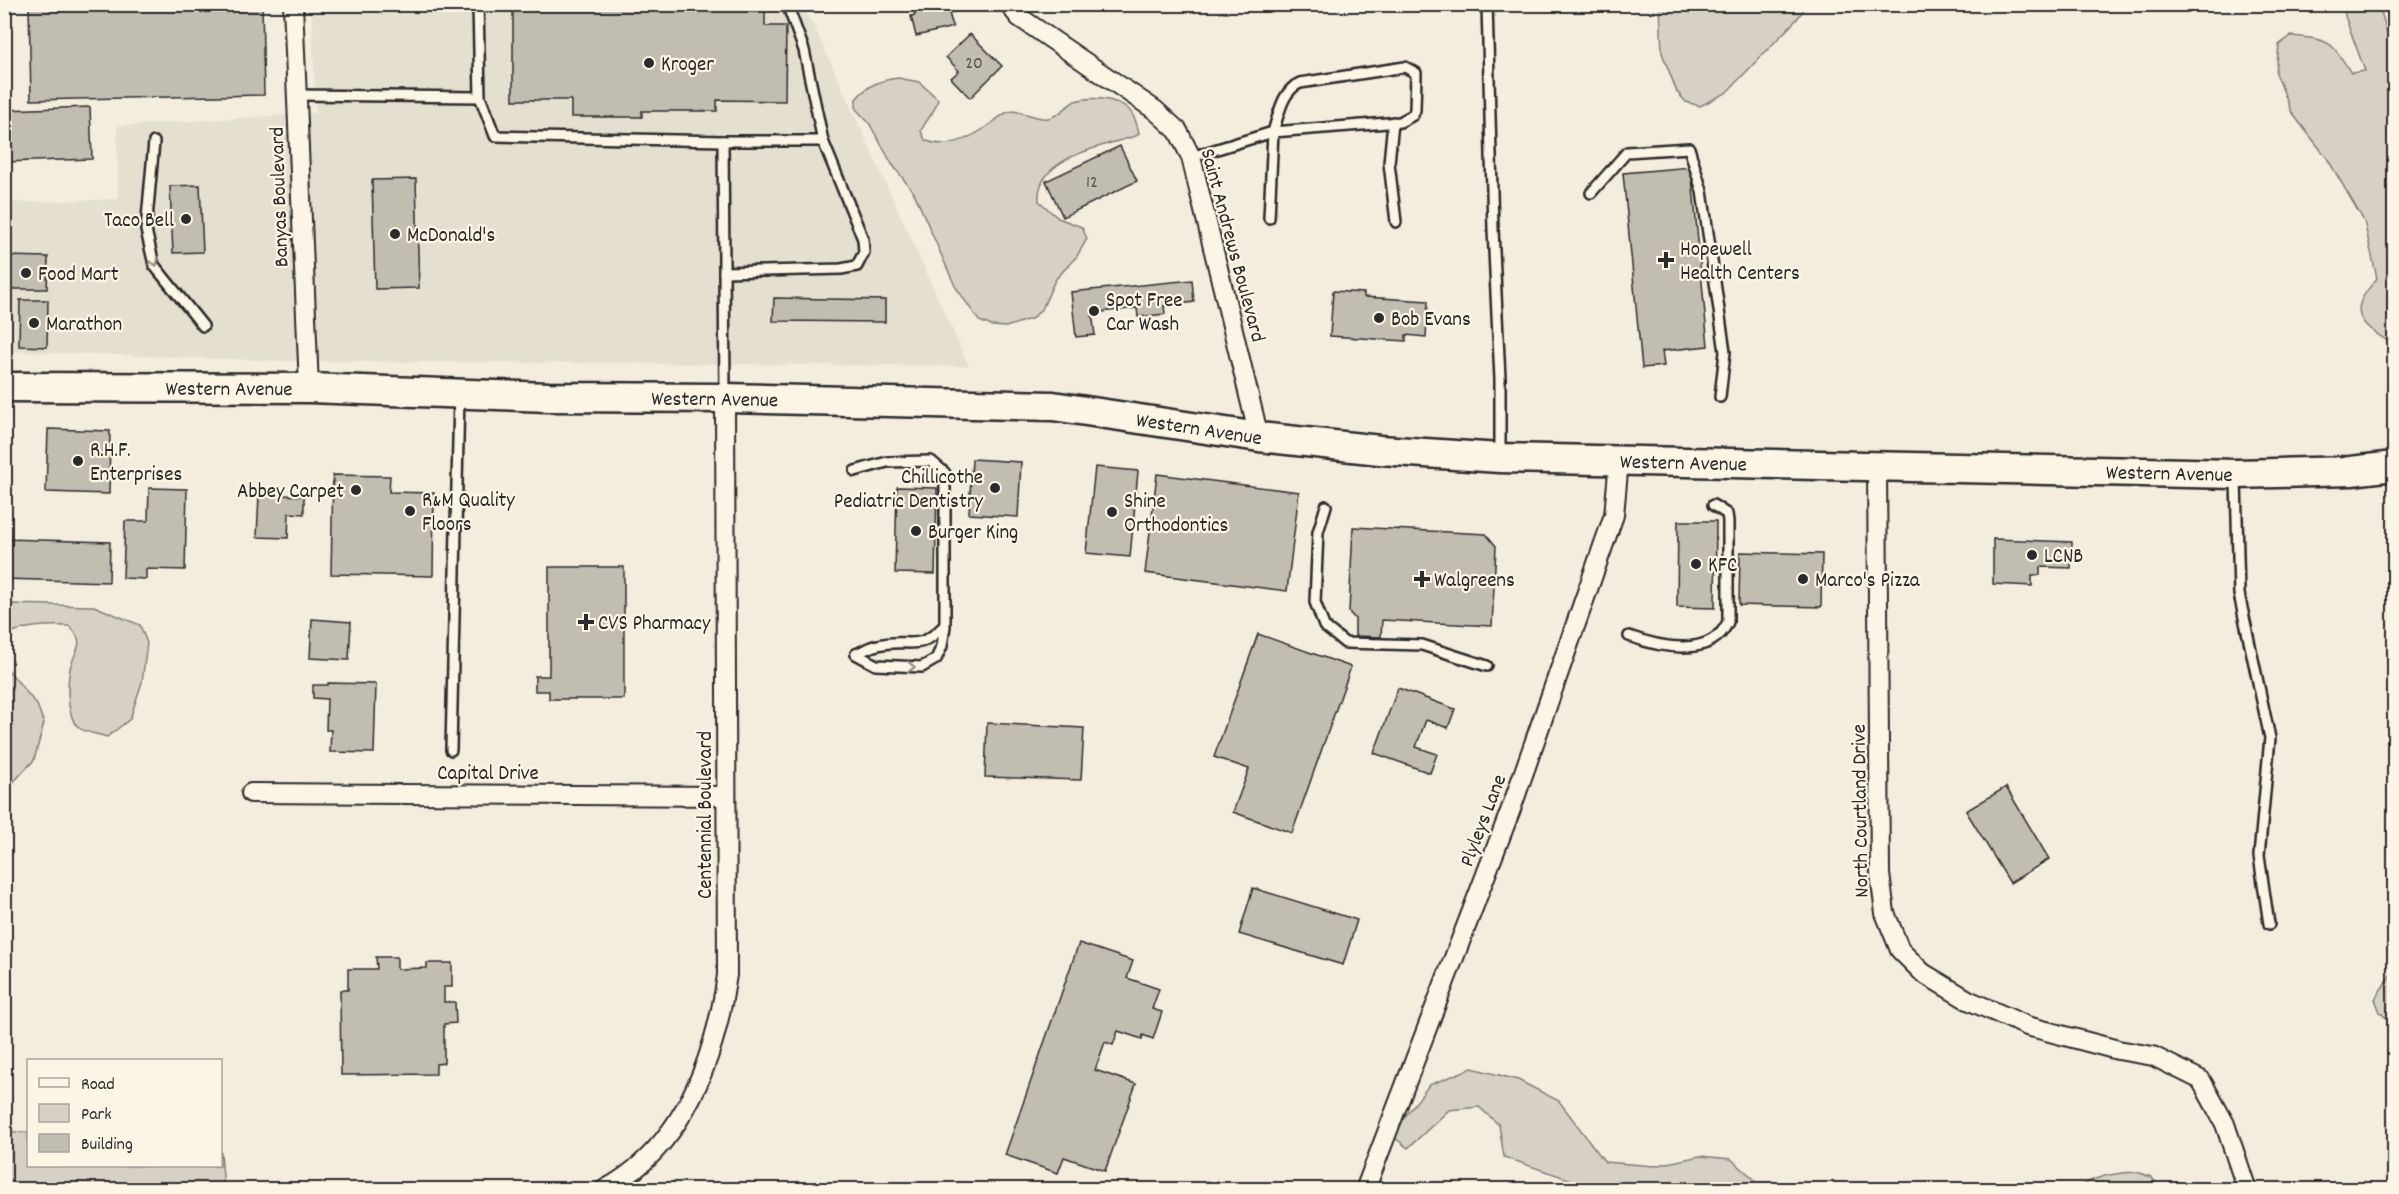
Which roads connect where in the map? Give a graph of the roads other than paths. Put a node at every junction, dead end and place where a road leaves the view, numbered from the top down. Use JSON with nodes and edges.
{"nodes":[{"id":1,"x":292,"y":4,"type":"edge"},
{"id":2,"x":478,"y":4,"type":"edge"},
{"id":3,"x":787,"y":4,"type":"edge"},
{"id":4,"x":1010,"y":4,"type":"edge"},
{"id":5,"x":1487,"y":4,"type":"edge"},
{"id":6,"x":296,"y":95,"type":"junction"},
{"id":7,"x":480,"y":96,"type":"junction"},
{"id":8,"x":1394,"y":122,"type":"junction"},
{"id":9,"x":1273,"y":132,"type":"junction"},
{"id":10,"x":723,"y":141,"type":"junction"},
{"id":11,"x":823,"y":141,"type":"junction"},
{"id":12,"x":154,"y":142,"type":"dead end"},
{"id":13,"x":1191,"y":157,"type":"junction"},
{"id":14,"x":1591,"y":193,"type":"dead end"},
{"id":15,"x":1269,"y":218,"type":"dead end"},
{"id":16,"x":1396,"y":222,"type":"dead end"},
{"id":17,"x":724,"y":272,"type":"junction"},
{"id":18,"x":203,"y":326,"type":"dead end"},
{"id":19,"x":4,"y":387,"type":"edge"},
{"id":20,"x":309,"y":388,"type":"junction"},
{"id":21,"x":459,"y":394,"type":"junction"},
{"id":22,"x":1720,"y":397,"type":"dead end"},
{"id":23,"x":725,"y":398,"type":"junction"},
{"id":24,"x":1259,"y":437,"type":"junction"},
{"id":25,"x":1500,"y":458,"type":"junction"},
{"id":26,"x":1619,"y":461,"type":"junction"},
{"id":27,"x":2394,"y":466,"type":"edge"},
{"id":28,"x":1877,"y":468,"type":"junction"},
{"id":29,"x":855,"y":471,"type":"dead end"},
{"id":30,"x":2236,"y":474,"type":"junction"},
{"id":31,"x":1713,"y":505,"type":"dead end"},
{"id":32,"x":1326,"y":506,"type":"dead end"},
{"id":33,"x":945,"y":626,"type":"junction"},
{"id":34,"x":1629,"y":636,"type":"dead end"},
{"id":35,"x":1487,"y":666,"type":"dead end"},
{"id":36,"x":451,"y":750,"type":"dead end"},
{"id":37,"x":251,"y":793,"type":"dead end"},
{"id":38,"x":726,"y":796,"type":"junction"},
{"id":39,"x":2269,"y":924,"type":"dead end"},
{"id":40,"x":604,"y":1190,"type":"edge"},
{"id":41,"x":1365,"y":1190,"type":"edge"},
{"id":42,"x":2247,"y":1190,"type":"edge"}],
"edges":[{"from":1,"to":6,"type":"street","name":"Banyas Boulevard"},
{"from":2,"to":7,"type":"lane"},
{"from":3,"to":11,"type":"lane"},
{"from":4,"to":13,"type":"street","name":"Saint Andrews Boulevard"},
{"from":5,"to":25,"type":"lane"},
{"from":6,"to":7,"type":"lane"},
{"from":6,"to":20,"type":"street","name":"Banyas Boulevard"},
{"from":7,"to":10,"type":"lane"},
{"from":8,"to":9,"type":"lane"},
{"from":8,"to":9,"type":"lane"},
{"from":8,"to":16,"type":"lane"},
{"from":9,"to":13,"type":"lane"},
{"from":9,"to":15,"type":"lane"},
{"from":10,"to":11,"type":"lane"},
{"from":10,"to":17,"type":"lane"},
{"from":11,"to":17,"type":"lane"},
{"from":12,"to":18,"type":"lane","one_way":true},
{"from":13,"to":24,"type":"street","name":"Saint Andrews Boulevard"},
{"from":14,"to":22,"type":"lane"},
{"from":17,"to":23,"type":"lane"},
{"from":19,"to":20,"type":"main road","name":"Western Avenue"},
{"from":20,"to":21,"type":"main road","name":"Western Avenue"},
{"from":21,"to":23,"type":"main road","name":"Western Avenue"},
{"from":21,"to":36,"type":"lane"},
{"from":23,"to":24,"type":"main road","name":"Western Avenue"},
{"from":23,"to":38,"type":"street","name":"Centennial Boulevard"},
{"from":24,"to":25,"type":"main road","name":"Western Avenue"},
{"from":25,"to":26,"type":"main road","name":"Western Avenue"},
{"from":26,"to":28,"type":"main road","name":"Western Avenue"},
{"from":26,"to":41,"type":"street","name":"Plyleys Lane"},
{"from":27,"to":30,"type":"main road","name":"Western Avenue"},
{"from":28,"to":30,"type":"main road","name":"Western Avenue"},
{"from":28,"to":42,"type":"street","name":"North Courtland Drive"},
{"from":29,"to":33,"type":"lane"},
{"from":30,"to":39,"type":"lane"},
{"from":31,"to":34,"type":"lane"},
{"from":32,"to":35,"type":"lane"},
{"from":33,"to":33,"type":"lane","one_way":true},
{"from":37,"to":38,"type":"street","name":"Capital Drive"},
{"from":38,"to":40,"type":"street","name":"Centennial Boulevard"}]}
